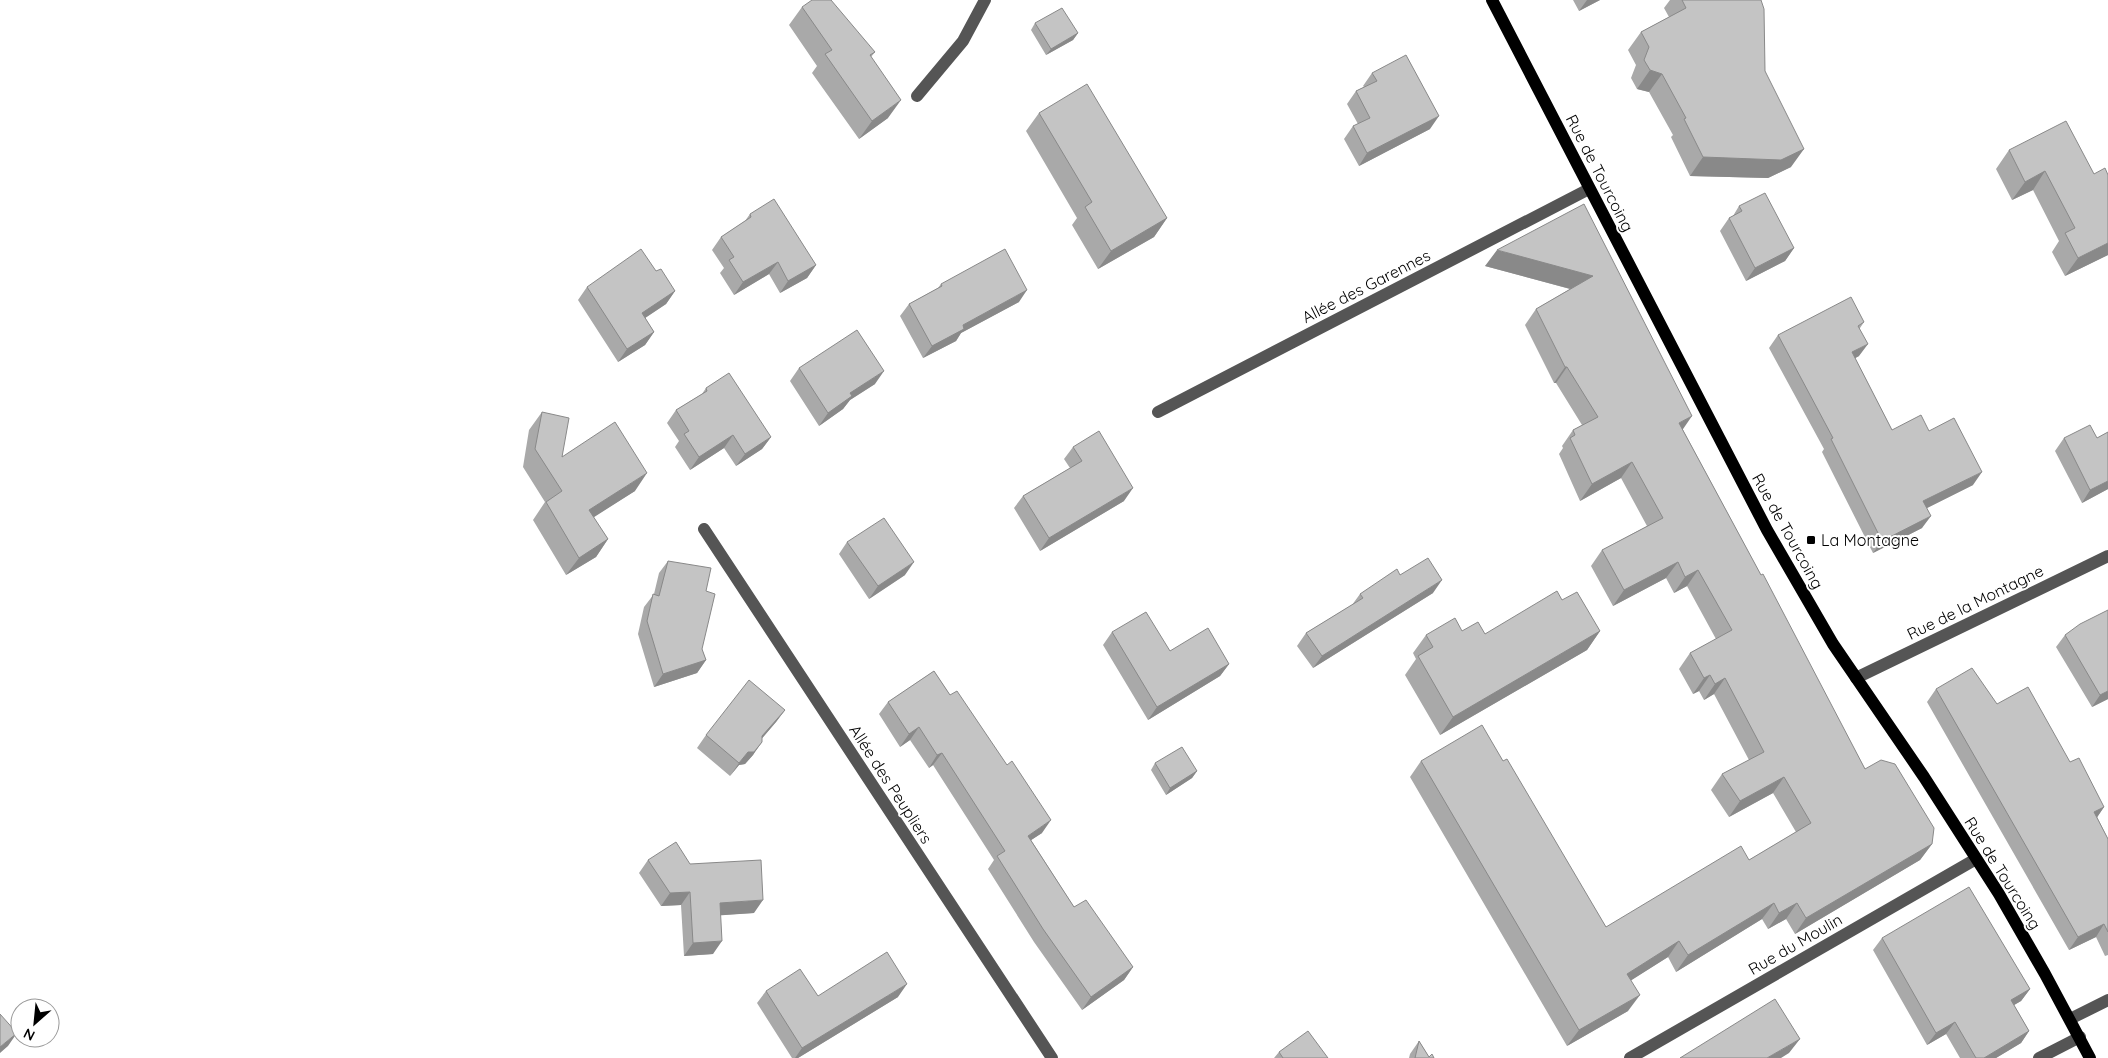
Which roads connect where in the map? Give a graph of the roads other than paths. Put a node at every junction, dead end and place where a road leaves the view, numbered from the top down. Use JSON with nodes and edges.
{"nodes":[{"id":1,"x":985,"y":0,"type":"edge"},
{"id":2,"x":1492,"y":0,"type":"edge"},
{"id":3,"x":917,"y":96,"type":"dead end"},
{"id":4,"x":1589,"y":189,"type":"junction"},
{"id":5,"x":1158,"y":412,"type":"dead end"},
{"id":6,"x":704,"y":528,"type":"dead end"},
{"id":7,"x":2108,"y":556,"type":"edge"},
{"id":8,"x":1856,"y":678,"type":"junction"},
{"id":9,"x":1976,"y":859,"type":"junction"},
{"id":10,"x":2108,"y":1000,"type":"edge"},
{"id":11,"x":2070,"y":1019,"type":"junction"},
{"id":12,"x":2080,"y":1037,"type":"junction"},
{"id":13,"x":1052,"y":1058,"type":"edge"},
{"id":14,"x":1630,"y":1058,"type":"edge"},
{"id":15,"x":2039,"y":1058,"type":"edge"},
{"id":16,"x":2090,"y":1058,"type":"edge"}],
"edges":[{"from":1,"to":3,"type":"street"},
{"from":2,"to":4,"type":"main road","name":"Rue de Tourcoing"},
{"from":4,"to":5,"type":"street","name":"Allée des Garennes"},
{"from":4,"to":8,"type":"main road","name":"Rue de Tourcoing"},
{"from":6,"to":13,"type":"street","name":"Allée des Peupliers"},
{"from":7,"to":8,"type":"street","name":"Rue de la Montagne"},
{"from":8,"to":9,"type":"main road","name":"Rue de Tourcoing"},
{"from":9,"to":11,"type":"main road","name":"Rue de Tourcoing"},
{"from":9,"to":14,"type":"street","name":"Rue du Moulin"},
{"from":10,"to":11,"type":"street"},
{"from":11,"to":12,"type":"main road","name":"Rue de Tourcoing"},
{"from":12,"to":15,"type":"street"},
{"from":12,"to":16,"type":"main road","name":"Rue de Tourcoing"}]}
